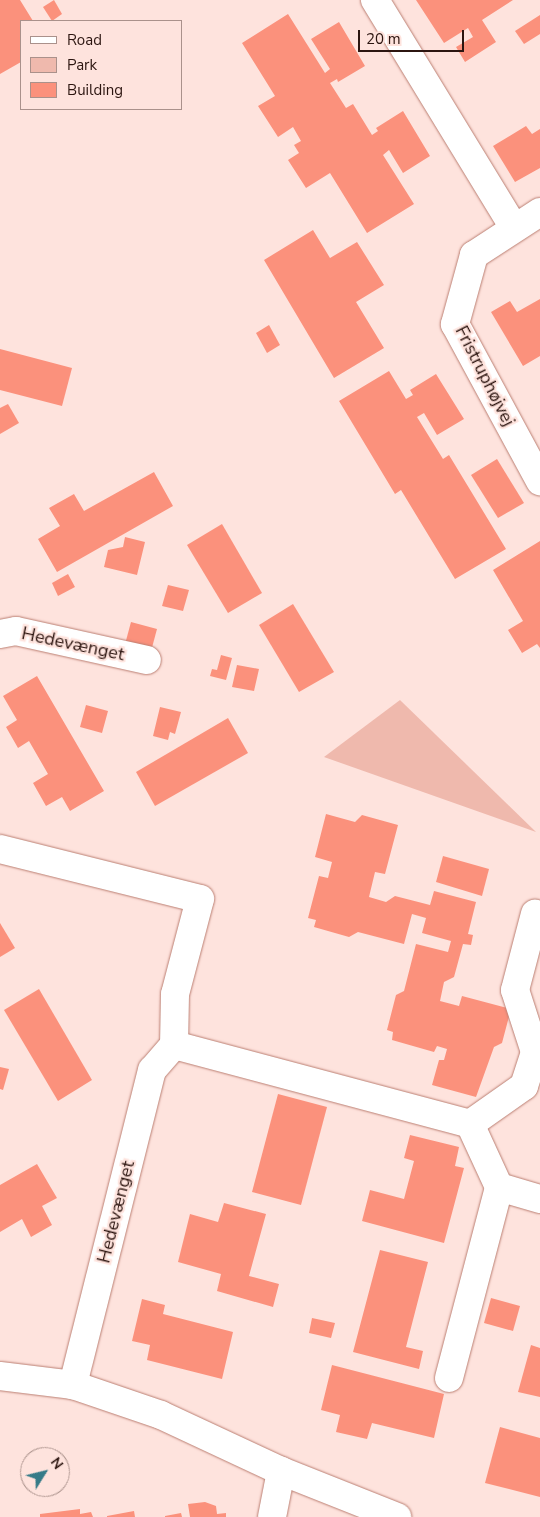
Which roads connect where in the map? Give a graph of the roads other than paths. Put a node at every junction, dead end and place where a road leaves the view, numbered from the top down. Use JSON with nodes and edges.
{"nodes":[{"id":1,"x":375,"y":0,"type":"edge"},
{"id":2,"x":540,"y":212,"type":"edge"},
{"id":3,"x":514,"y":228,"type":"junction"},
{"id":4,"x":540,"y":480,"type":"edge"},
{"id":5,"x":0,"y":634,"type":"edge"},
{"id":6,"x":146,"y":660,"type":"dead end"},
{"id":7,"x":0,"y":849,"type":"edge"},
{"id":8,"x":535,"y":914,"type":"dead end"},
{"id":9,"x":174,"y":1045,"type":"junction"},
{"id":10,"x":470,"y":1124,"type":"junction"},
{"id":11,"x":499,"y":1187,"type":"junction"},
{"id":12,"x":540,"y":1199,"type":"edge"},
{"id":13,"x":0,"y":1376,"type":"edge"},
{"id":14,"x":449,"y":1378,"type":"dead end"},
{"id":15,"x":73,"y":1385,"type":"junction"},
{"id":16,"x":281,"y":1471,"type":"junction"},
{"id":17,"x":272,"y":1517,"type":"edge"},
{"id":18,"x":397,"y":1517,"type":"edge"}],
"edges":[{"from":1,"to":3,"type":"street"},
{"from":2,"to":3,"type":"street","name":"Fristruphøjvej"},
{"from":3,"to":4,"type":"street","name":"Fristruphøjvej"},
{"from":5,"to":6,"type":"street","name":"Hedevænget"},
{"from":7,"to":9,"type":"street"},
{"from":8,"to":10,"type":"street"},
{"from":9,"to":10,"type":"street"},
{"from":9,"to":15,"type":"street","name":"Hedevænget"},
{"from":10,"to":11,"type":"street"},
{"from":11,"to":12,"type":"street"},
{"from":11,"to":14,"type":"street"},
{"from":13,"to":15,"type":"street"},
{"from":15,"to":16,"type":"street"},
{"from":16,"to":17,"type":"street"},
{"from":16,"to":18,"type":"street"}]}
